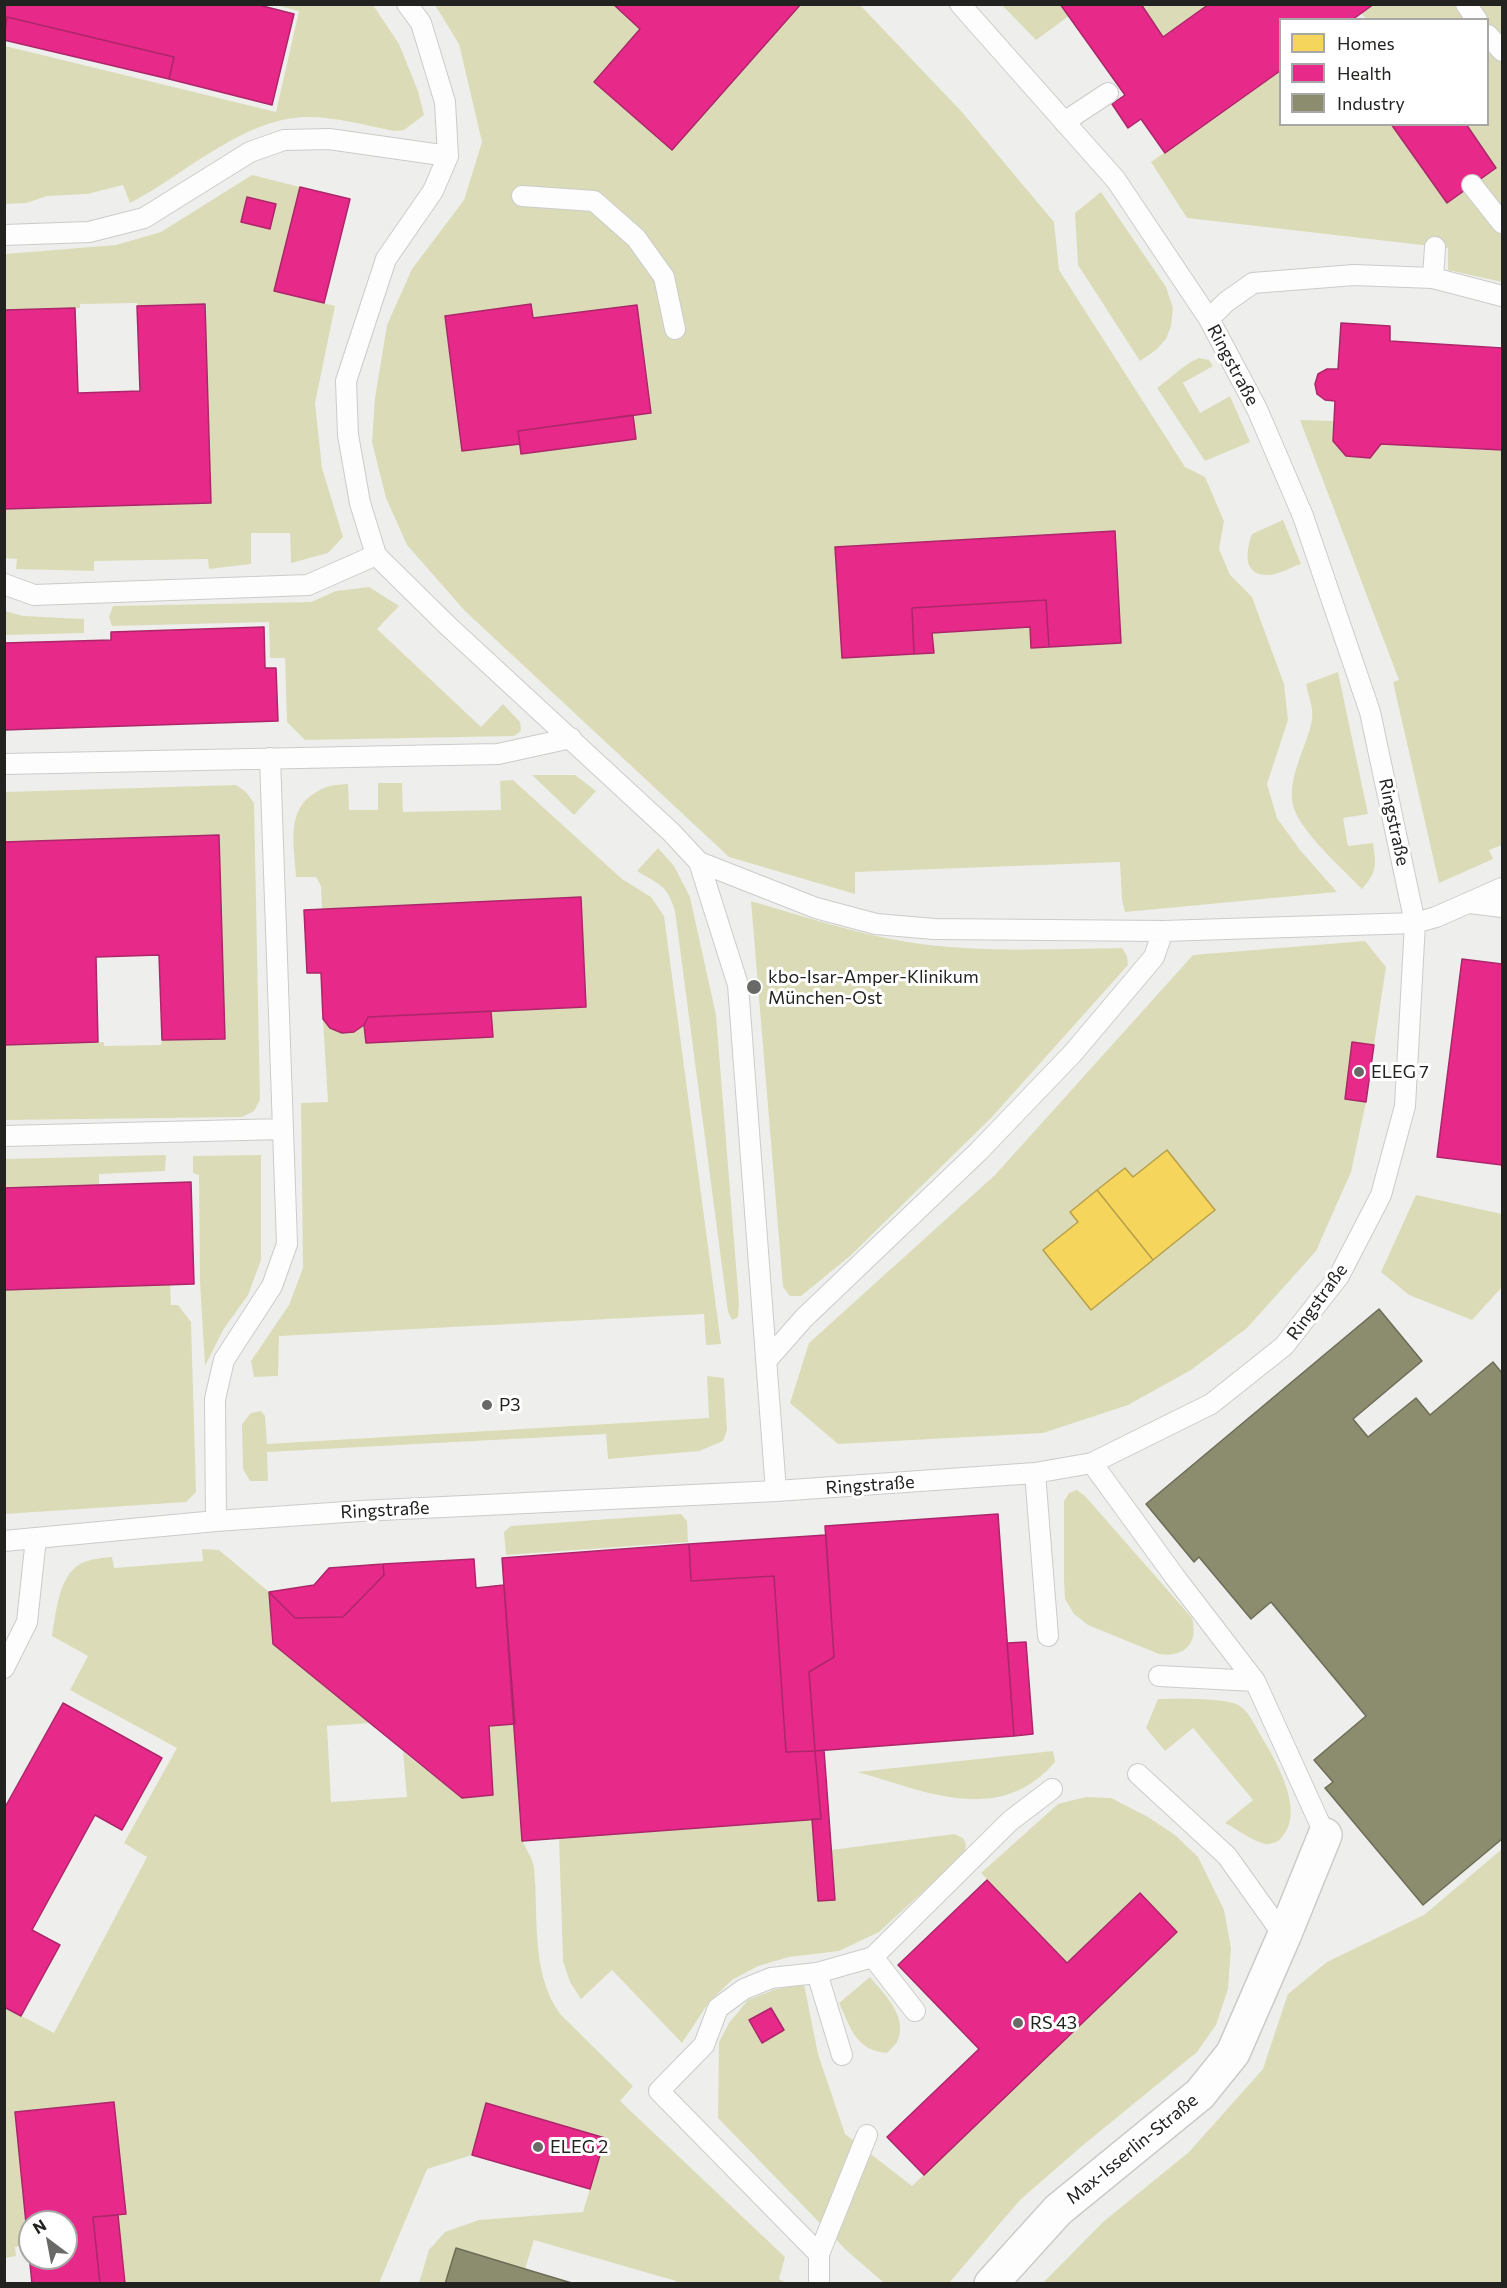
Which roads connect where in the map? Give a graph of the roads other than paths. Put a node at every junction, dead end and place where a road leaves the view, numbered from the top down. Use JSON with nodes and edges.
{"nodes":[{"id":1,"x":407,"y":4,"type":"edge"},
{"id":2,"x":960,"y":4,"type":"edge"},
{"id":3,"x":1466,"y":4,"type":"edge"},
{"id":4,"x":1476,"y":18,"type":"edge"},
{"id":5,"x":1489,"y":36,"type":"edge"},
{"id":6,"x":1503,"y":51,"type":"edge"},
{"id":7,"x":1108,"y":93,"type":"dead end"},
{"id":8,"x":1064,"y":122,"type":"junction"},
{"id":9,"x":448,"y":156,"type":"junction"},
{"id":10,"x":1472,"y":185,"type":"dead end"},
{"id":11,"x":522,"y":196,"type":"dead end"},
{"id":12,"x":1503,"y":223,"type":"edge"},
{"id":13,"x":4,"y":235,"type":"edge"},
{"id":14,"x":1435,"y":247,"type":"dead end"},
{"id":15,"x":1433,"y":278,"type":"junction"},
{"id":16,"x":1503,"y":296,"type":"edge"},
{"id":17,"x":1209,"y":319,"type":"junction"},
{"id":18,"x":675,"y":329,"type":"dead end"},
{"id":19,"x":376,"y":555,"type":"junction"},
{"id":20,"x":4,"y":584,"type":"edge"},
{"id":21,"x":571,"y":738,"type":"junction"},
{"id":22,"x":270,"y":758,"type":"junction"},
{"id":23,"x":4,"y":764,"type":"edge"},
{"id":24,"x":699,"y":862,"type":"junction"},
{"id":25,"x":1503,"y":888,"type":"edge"},
{"id":26,"x":1470,"y":903,"type":"junction"},
{"id":27,"x":1503,"y":907,"type":"edge"},
{"id":28,"x":1415,"y":923,"type":"junction"},
{"id":29,"x":1163,"y":931,"type":"junction"},
{"id":30,"x":283,"y":1129,"type":"junction"},
{"id":31,"x":4,"y":1136,"type":"edge"},
{"id":32,"x":767,"y":1360,"type":"junction"},
{"id":33,"x":1092,"y":1463,"type":"junction"},
{"id":34,"x":1035,"y":1473,"type":"junction"},
{"id":35,"x":776,"y":1491,"type":"junction"},
{"id":36,"x":216,"y":1521,"type":"junction"},
{"id":37,"x":36,"y":1539,"type":"junction"},
{"id":38,"x":4,"y":1540,"type":"edge"},
{"id":39,"x":1048,"y":1636,"type":"dead end"},
{"id":40,"x":4,"y":1668,"type":"edge"},
{"id":41,"x":1159,"y":1676,"type":"dead end"},
{"id":42,"x":1255,"y":1681,"type":"junction"},
{"id":43,"x":1138,"y":1774,"type":"dead end"},
{"id":44,"x":1052,"y":1789,"type":"dead end"},
{"id":45,"x":1325,"y":1835,"type":"joint"},
{"id":46,"x":1284,"y":1936,"type":"junction"},
{"id":47,"x":873,"y":1957,"type":"junction"},
{"id":48,"x":817,"y":1973,"type":"junction"},
{"id":49,"x":915,"y":2011,"type":"dead end"},
{"id":50,"x":842,"y":2055,"type":"dead end"},
{"id":51,"x":867,"y":2135,"type":"dead end"},
{"id":52,"x":819,"y":2254,"type":"junction"},
{"id":53,"x":819,"y":2283,"type":"edge"},
{"id":54,"x":991,"y":2283,"type":"edge"}],
"edges":[{"from":1,"to":9,"type":"lane"},
{"from":2,"to":8,"type":"lane","name":"Ringstraße"},
{"from":3,"to":4,"type":"lane"},
{"from":5,"to":6,"type":"lane"},
{"from":7,"to":8,"type":"lane"},
{"from":8,"to":17,"type":"lane","name":"Ringstraße"},
{"from":9,"to":13,"type":"lane"},
{"from":9,"to":19,"type":"lane"},
{"from":10,"to":12,"type":"lane"},
{"from":11,"to":18,"type":"lane"},
{"from":14,"to":15,"type":"lane"},
{"from":15,"to":16,"type":"lane"},
{"from":15,"to":17,"type":"lane"},
{"from":17,"to":28,"type":"lane","name":"Ringstraße"},
{"from":19,"to":20,"type":"lane"},
{"from":19,"to":21,"type":"lane"},
{"from":21,"to":22,"type":"lane"},
{"from":21,"to":24,"type":"lane"},
{"from":22,"to":23,"type":"lane"},
{"from":22,"to":30,"type":"lane"},
{"from":24,"to":29,"type":"lane"},
{"from":24,"to":32,"type":"lane"},
{"from":25,"to":26,"type":"lane"},
{"from":26,"to":27,"type":"lane"},
{"from":26,"to":28,"type":"lane"},
{"from":28,"to":29,"type":"lane"},
{"from":28,"to":33,"type":"lane","name":"Ringstraße"},
{"from":29,"to":32,"type":"lane"},
{"from":30,"to":31,"type":"lane"},
{"from":30,"to":36,"type":"lane"},
{"from":32,"to":35,"type":"lane"},
{"from":33,"to":34,"type":"lane","name":"Ringstraße"},
{"from":33,"to":42,"type":"lane"},
{"from":34,"to":35,"type":"lane","name":"Ringstraße"},
{"from":34,"to":39,"type":"lane"},
{"from":35,"to":36,"type":"lane","name":"Ringstraße"},
{"from":36,"to":37,"type":"lane","name":"Ringstraße"},
{"from":37,"to":38,"type":"lane","name":"Ringstraße"},
{"from":37,"to":40,"type":"lane"},
{"from":41,"to":42,"type":"lane"},
{"from":42,"to":45,"type":"lane"},
{"from":43,"to":46,"type":"lane"},
{"from":44,"to":47,"type":"lane"},
{"from":45,"to":46,"type":"street","name":"Max-Isserlin-Straße"},
{"from":46,"to":54,"type":"street","name":"Max-Isserlin-Straße"},
{"from":47,"to":48,"type":"lane"},
{"from":47,"to":49,"type":"lane"},
{"from":48,"to":50,"type":"lane"},
{"from":48,"to":52,"type":"lane"},
{"from":51,"to":52,"type":"lane"},
{"from":52,"to":53,"type":"lane"}]}
